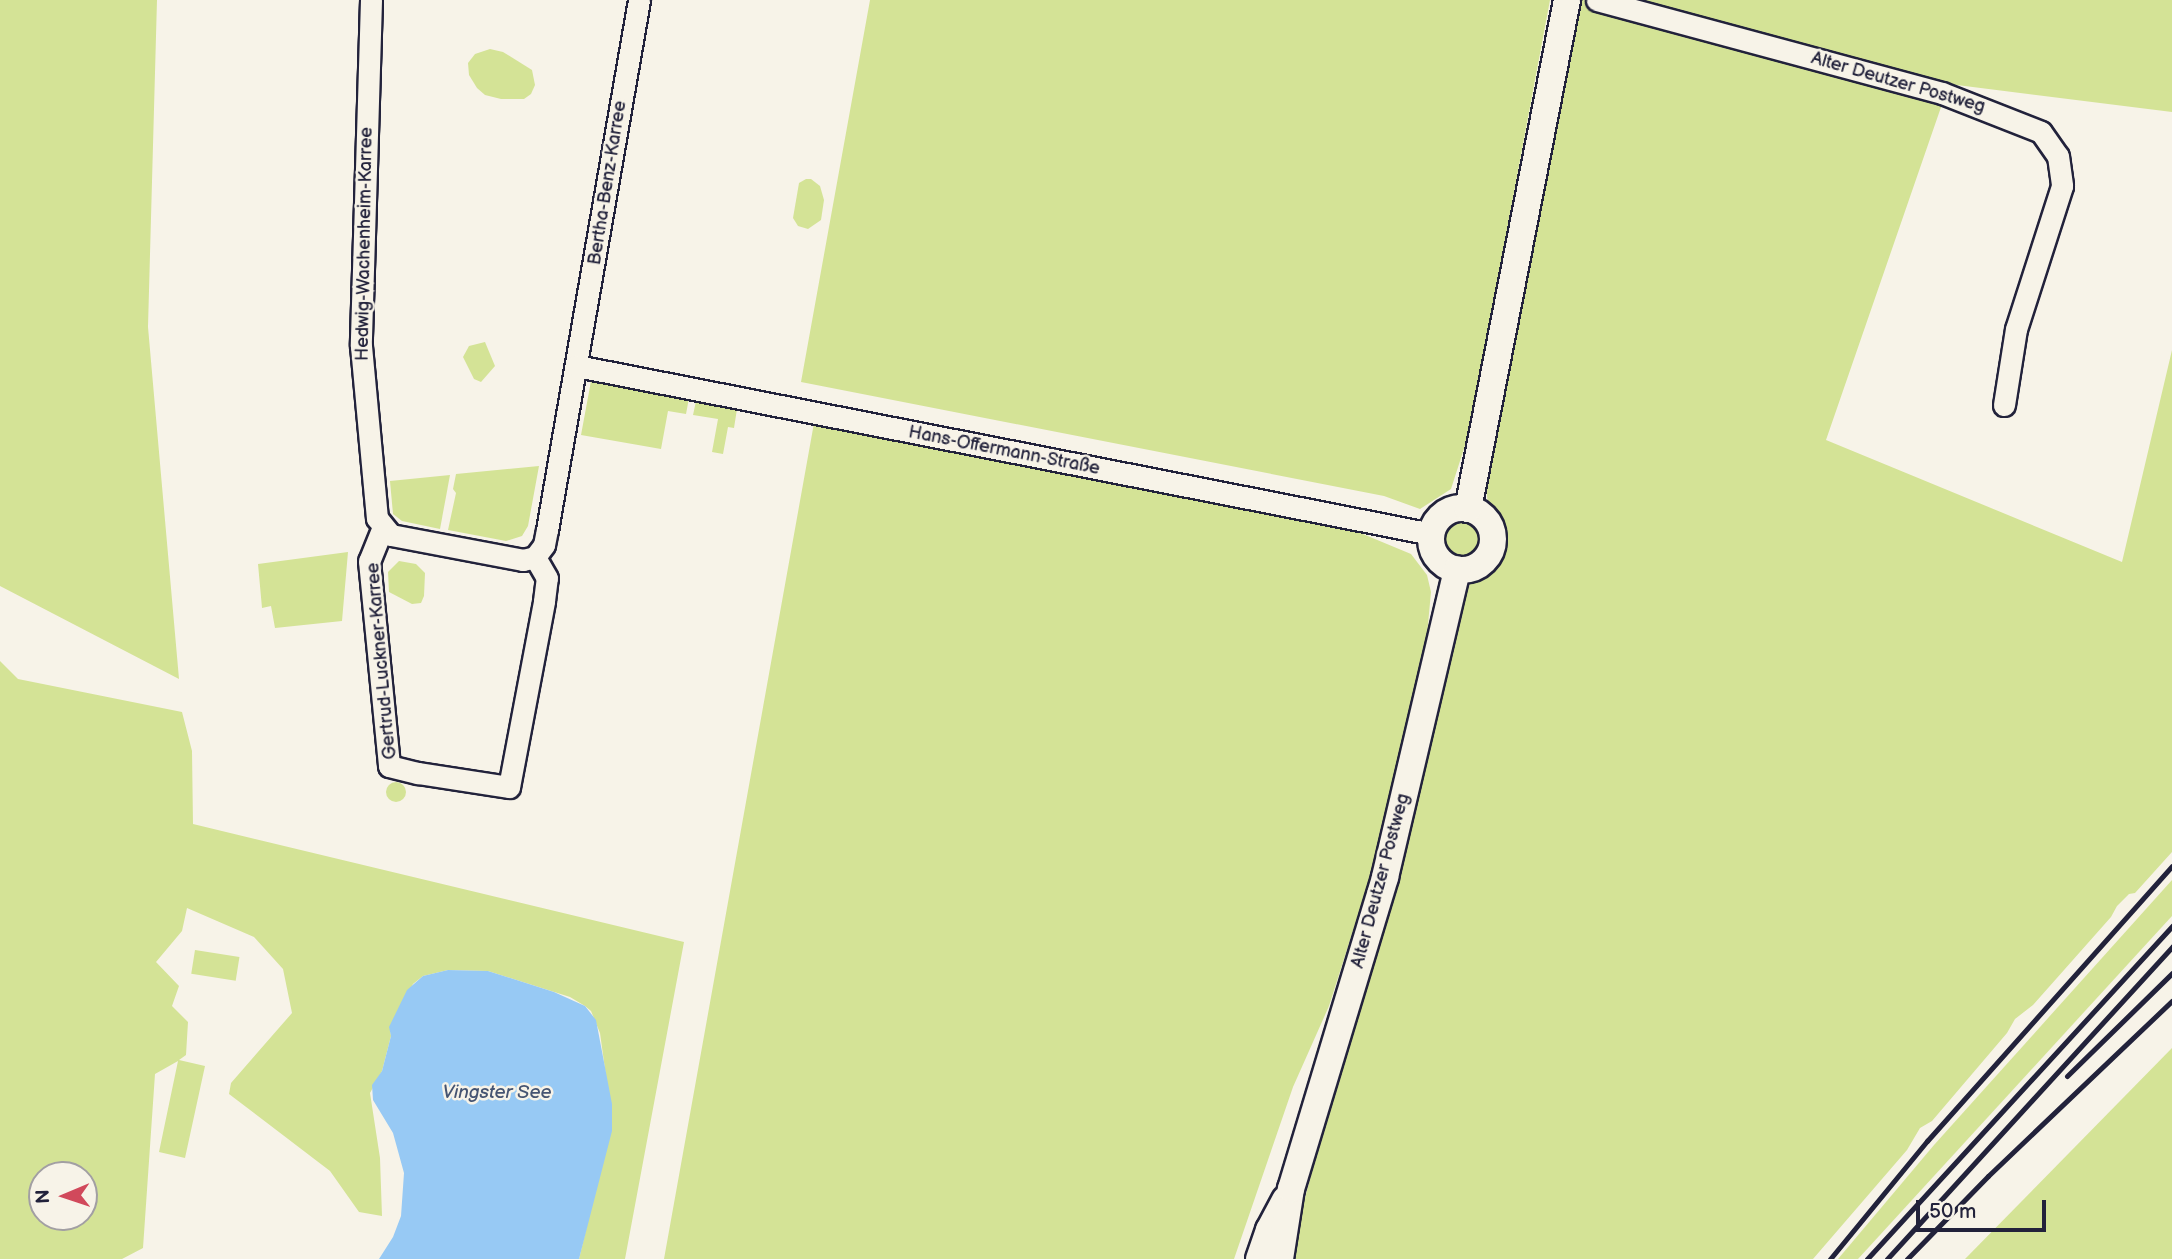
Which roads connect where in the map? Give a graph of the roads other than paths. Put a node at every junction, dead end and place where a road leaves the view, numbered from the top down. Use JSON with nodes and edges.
{"nodes":[{"id":1,"x":371,"y":0,"type":"edge"},
{"id":2,"x":639,"y":0,"type":"edge"},
{"id":3,"x":1567,"y":0,"type":"edge"},
{"id":4,"x":1597,"y":0,"type":"edge"},
{"id":5,"x":577,"y":366,"type":"junction"},
{"id":6,"x":2004,"y":405,"type":"dead end"},
{"id":7,"x":1468,"y":509,"type":"junction"},
{"id":8,"x":383,"y":527,"type":"junction"},
{"id":9,"x":1432,"y":534,"type":"junction"},
{"id":10,"x":535,"y":557,"type":"junction"},
{"id":11,"x":1457,"y":569,"type":"junction"},
{"id":12,"x":1291,"y":1189,"type":"junction"},
{"id":13,"x":1259,"y":1259,"type":"edge"},
{"id":14,"x":1280,"y":1259,"type":"edge"}],
"edges":[{"from":1,"to":8,"type":"street","name":"Hedwig-Wachenheim-Karree"},
{"from":2,"to":5,"type":"street","name":"Bertha-Benz-Karree"},
{"from":3,"to":7,"type":"street"},
{"from":4,"to":6,"type":"street","name":"Alter Deutzer Postweg"},
{"from":5,"to":9,"type":"street","name":"Hans-Offermann-Straße"},
{"from":5,"to":10,"type":"street"},
{"from":7,"to":9,"type":"street"},
{"from":7,"to":11,"type":"street"},
{"from":8,"to":10,"type":"street"},
{"from":8,"to":10,"type":"street","name":"Gertrud-Luckner-Karree"},
{"from":9,"to":11,"type":"street"},
{"from":11,"to":12,"type":"street","name":"Alter Deutzer Postweg"},
{"from":12,"to":13,"type":"street","name":"Alter Deutzer Postweg"},
{"from":12,"to":14,"type":"street","name":"Alter Deutzer Postweg"}]}
